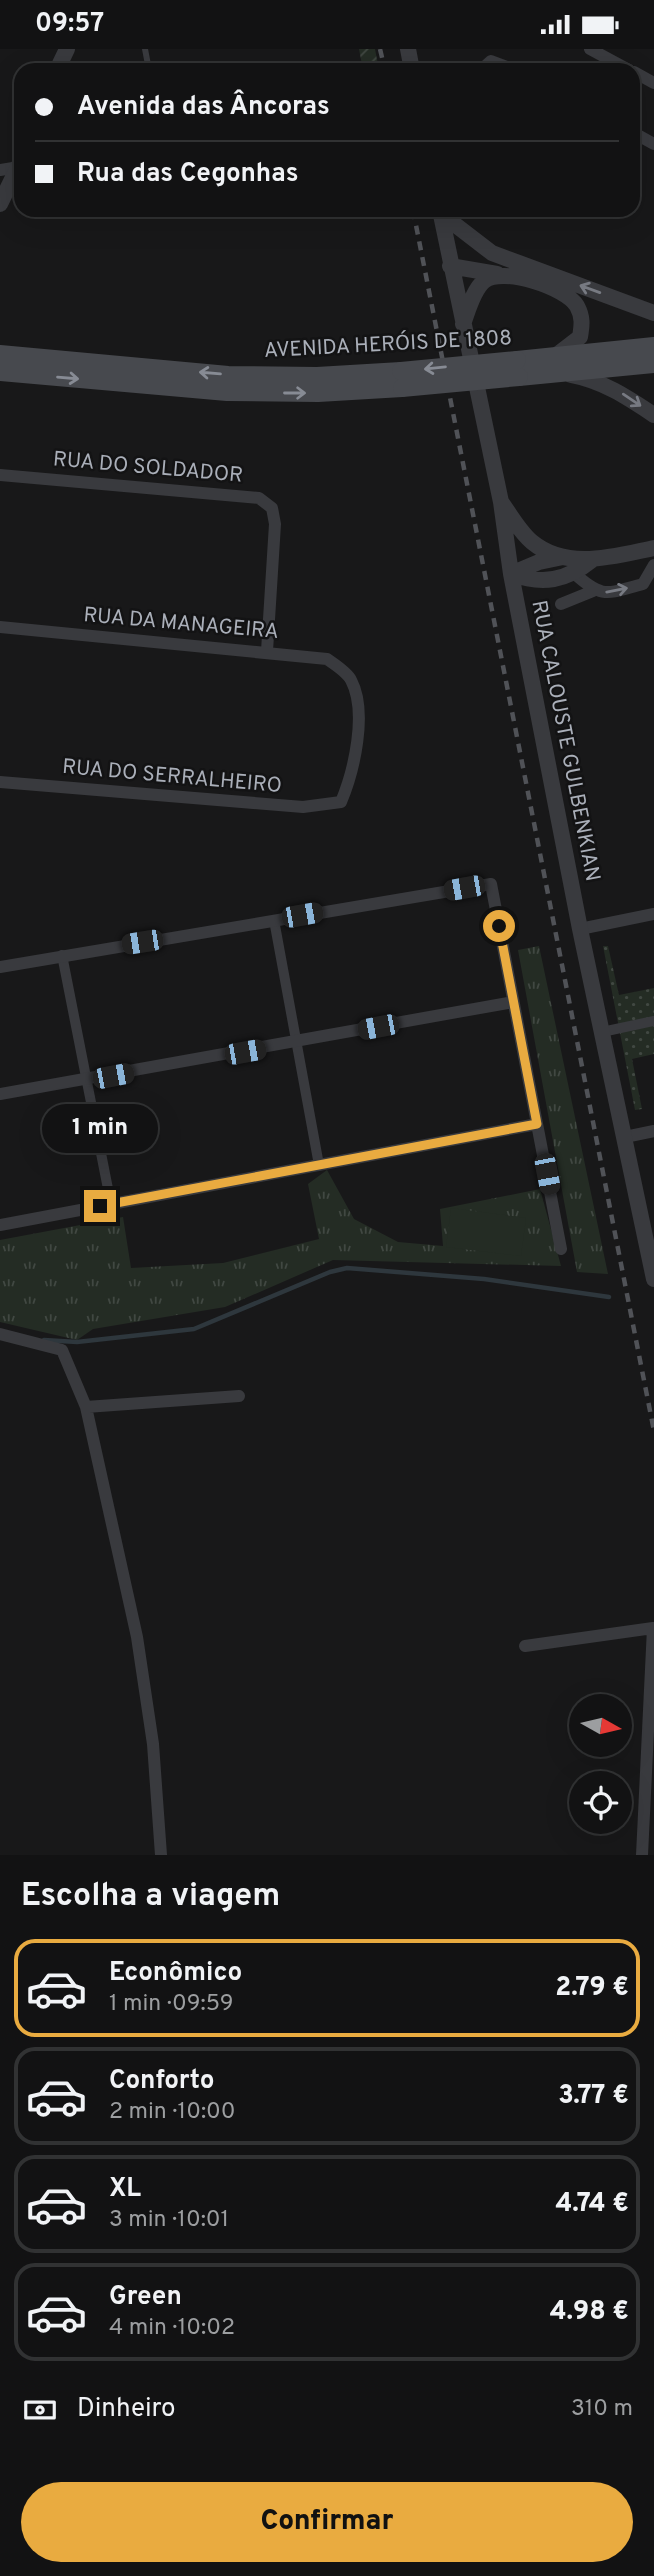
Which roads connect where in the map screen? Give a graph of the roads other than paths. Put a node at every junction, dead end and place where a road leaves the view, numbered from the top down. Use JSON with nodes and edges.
{"nodes":[{"id":1,"x":590,"y":49,"type":"edge"},
{"id":2,"x":616,"y":63,"type":"edge"},
{"id":3,"x":14,"y":172,"type":"edge"},
{"id":4,"x":0,"y":204,"type":"edge"},
{"id":5,"x":441,"y":217,"type":"edge"},
{"id":6,"x":447,"y":217,"type":"edge"},
{"id":7,"x":492,"y":253,"type":"junction"},
{"id":8,"x":450,"y":266,"type":"junction"},
{"id":9,"x":497,"y":274,"type":"junction"},
{"id":10,"x":654,"y":313,"type":"edge"},
{"id":11,"x":462,"y":326,"type":"junction"},
{"id":12,"x":654,"y":346,"type":"edge"},
{"id":13,"x":0,"y":354,"type":"edge"},
{"id":14,"x":654,"y":364,"type":"edge"},
{"id":15,"x":558,"y":365,"type":"junction"},
{"id":16,"x":0,"y":372,"type":"edge"},
{"id":17,"x":401,"y":379,"type":"junction"},
{"id":18,"x":654,"y":415,"type":"edge"},
{"id":19,"x":0,"y":475,"type":"edge"},
{"id":20,"x":501,"y":502,"type":"junction"},
{"id":21,"x":654,"y":548,"type":"edge"},
{"id":22,"x":566,"y":557,"type":"junction"},
{"id":23,"x":592,"y":561,"type":"junction"},
{"id":24,"x":654,"y":565,"type":"edge"},
{"id":25,"x":575,"y":573,"type":"junction"},
{"id":26,"x":511,"y":574,"type":"junction"},
{"id":27,"x":548,"y":582,"type":"junction"},
{"id":28,"x":593,"y":591,"type":"junction"},
{"id":29,"x":561,"y":604,"type":"dead end"},
{"id":30,"x":518,"y":612,"type":"junction"},
{"id":31,"x":0,"y":627,"type":"edge"},
{"id":32,"x":267,"y":651,"type":"junction"},
{"id":33,"x":0,"y":782,"type":"edge"},
{"id":34,"x":341,"y":801,"type":"joint"},
{"id":35,"x":654,"y":913,"type":"edge"},
{"id":36,"x":274,"y":920,"type":"junction"},
{"id":37,"x":580,"y":929,"type":"junction"},
{"id":38,"x":62,"y":955,"type":"junction"},
{"id":39,"x":0,"y":967,"type":"edge"},
{"id":40,"x":513,"y":1002,"type":"junction"},
{"id":41,"x":654,"y":1021,"type":"edge"},
{"id":42,"x":602,"y":1032,"type":"junction"},
{"id":43,"x":298,"y":1042,"type":"junction"},
{"id":44,"x":86,"y":1081,"type":"junction"},
{"id":45,"x":0,"y":1094,"type":"edge"},
{"id":46,"x":537,"y":1124,"type":"junction"},
{"id":47,"x":654,"y":1131,"type":"edge"},
{"id":48,"x":625,"y":1137,"type":"junction"},
{"id":49,"x":319,"y":1165,"type":"junction"},
{"id":50,"x":111,"y":1204,"type":"junction"},
{"id":51,"x":0,"y":1225,"type":"edge"},
{"id":52,"x":650,"y":1235,"type":"edge"},
{"id":53,"x":561,"y":1249,"type":"dead end"},
{"id":54,"x":654,"y":1279,"type":"edge"},
{"id":55,"x":0,"y":1334,"type":"edge"},
{"id":56,"x":239,"y":1396,"type":"dead end"},
{"id":57,"x":86,"y":1407,"type":"junction"},
{"id":58,"x":525,"y":1646,"type":"dead end"},
{"id":59,"x":161,"y":1855,"type":"edge"},
{"id":60,"x":642,"y":1855,"type":"edge"}],
"edges":[{"from":1,"to":2,"type":"street"},
{"from":3,"to":4,"type":"street"},
{"from":5,"to":8,"type":"street","name":"RUA CALOUSTE GULBENKIAN"},
{"from":6,"to":7,"type":"street"},
{"from":7,"to":8,"type":"street"},
{"from":10,"to":7,"type":"street","one_way":true},
{"from":8,"to":9,"type":"street"},
{"from":8,"to":11,"type":"street","name":"RUA CALOUSTE GULBENKIAN"},
{"from":9,"to":11,"type":"street"},
{"from":9,"to":15,"type":"street"},
{"from":11,"to":20,"type":"street","name":"RUA CALOUSTE GULBENKIAN"},
{"from":12,"to":15,"type":"main road","name":"AVENIDA HERÓIS DE 1808"},
{"from":17,"to":13,"type":"main road","name":"AVENIDA HERÓIS DE 1808","one_way":true},
{"from":14,"to":15,"type":"main road","name":"AVENIDA HERÓIS DE 1808"},
{"from":15,"to":17,"type":"main road","name":"AVENIDA HERÓIS DE 1808","bridge":true},
{"from":15,"to":18,"type":"street","one_way":true},
{"from":16,"to":17,"type":"main road","name":"AVENIDA HERÓIS DE 1808","one_way":true},
{"from":19,"to":32,"type":"street","name":"RUA DO SOLDADOR"},
{"from":20,"to":22,"type":"street"},
{"from":20,"to":26,"type":"street","name":"RUA CALOUSTE GULBENKIAN"},
{"from":21,"to":23,"type":"street"},
{"from":22,"to":23,"type":"street"},
{"from":22,"to":26,"type":"street"},
{"from":23,"to":25,"type":"street"},
{"from":28,"to":24,"type":"street","one_way":true},
{"from":25,"to":27,"type":"street"},
{"from":25,"to":28,"type":"street"},
{"from":26,"to":27,"type":"street"},
{"from":26,"to":30,"type":"street","name":"RUA CALOUSTE GULBENKIAN"},
{"from":27,"to":30,"type":"street"},
{"from":28,"to":29,"type":"street"},
{"from":30,"to":37,"type":"street","name":"RUA CALOUSTE GULBENKIAN"},
{"from":31,"to":32,"type":"street","name":"RUA DA MANAGEIRA"},
{"from":32,"to":34,"type":"street","name":"RUA DA MANAGEIRA"},
{"from":33,"to":34,"type":"street","name":"RUA DO SERRALHEIRO"},
{"from":35,"to":37,"type":"street"},
{"from":36,"to":38,"type":"street"},
{"from":36,"to":40,"type":"street"},
{"from":36,"to":43,"type":"street"},
{"from":37,"to":42,"type":"street","name":"RUA CALOUSTE GULBENKIAN"},
{"from":38,"to":39,"type":"street"},
{"from":38,"to":44,"type":"street"},
{"from":40,"to":43,"type":"street"},
{"from":40,"to":46,"type":"street"},
{"from":41,"to":42,"type":"street"},
{"from":42,"to":48,"type":"street","name":"RUA CALOUSTE GULBENKIAN"},
{"from":43,"to":44,"type":"street"},
{"from":43,"to":49,"type":"street"},
{"from":44,"to":45,"type":"street"},
{"from":44,"to":50,"type":"street"},
{"from":46,"to":49,"type":"street"},
{"from":46,"to":53,"type":"street"},
{"from":47,"to":48,"type":"street"},
{"from":48,"to":52,"type":"street","name":"RUA CALOUSTE GULBENKIAN"},
{"from":49,"to":50,"type":"street"},
{"from":50,"to":51,"type":"street"},
{"from":52,"to":54,"type":"street","name":"RUA CALOUSTE GULBENKIAN"},
{"from":55,"to":57,"type":"street"},
{"from":56,"to":57,"type":"street"},
{"from":57,"to":59,"type":"street"},
{"from":58,"to":60,"type":"street"}]}
